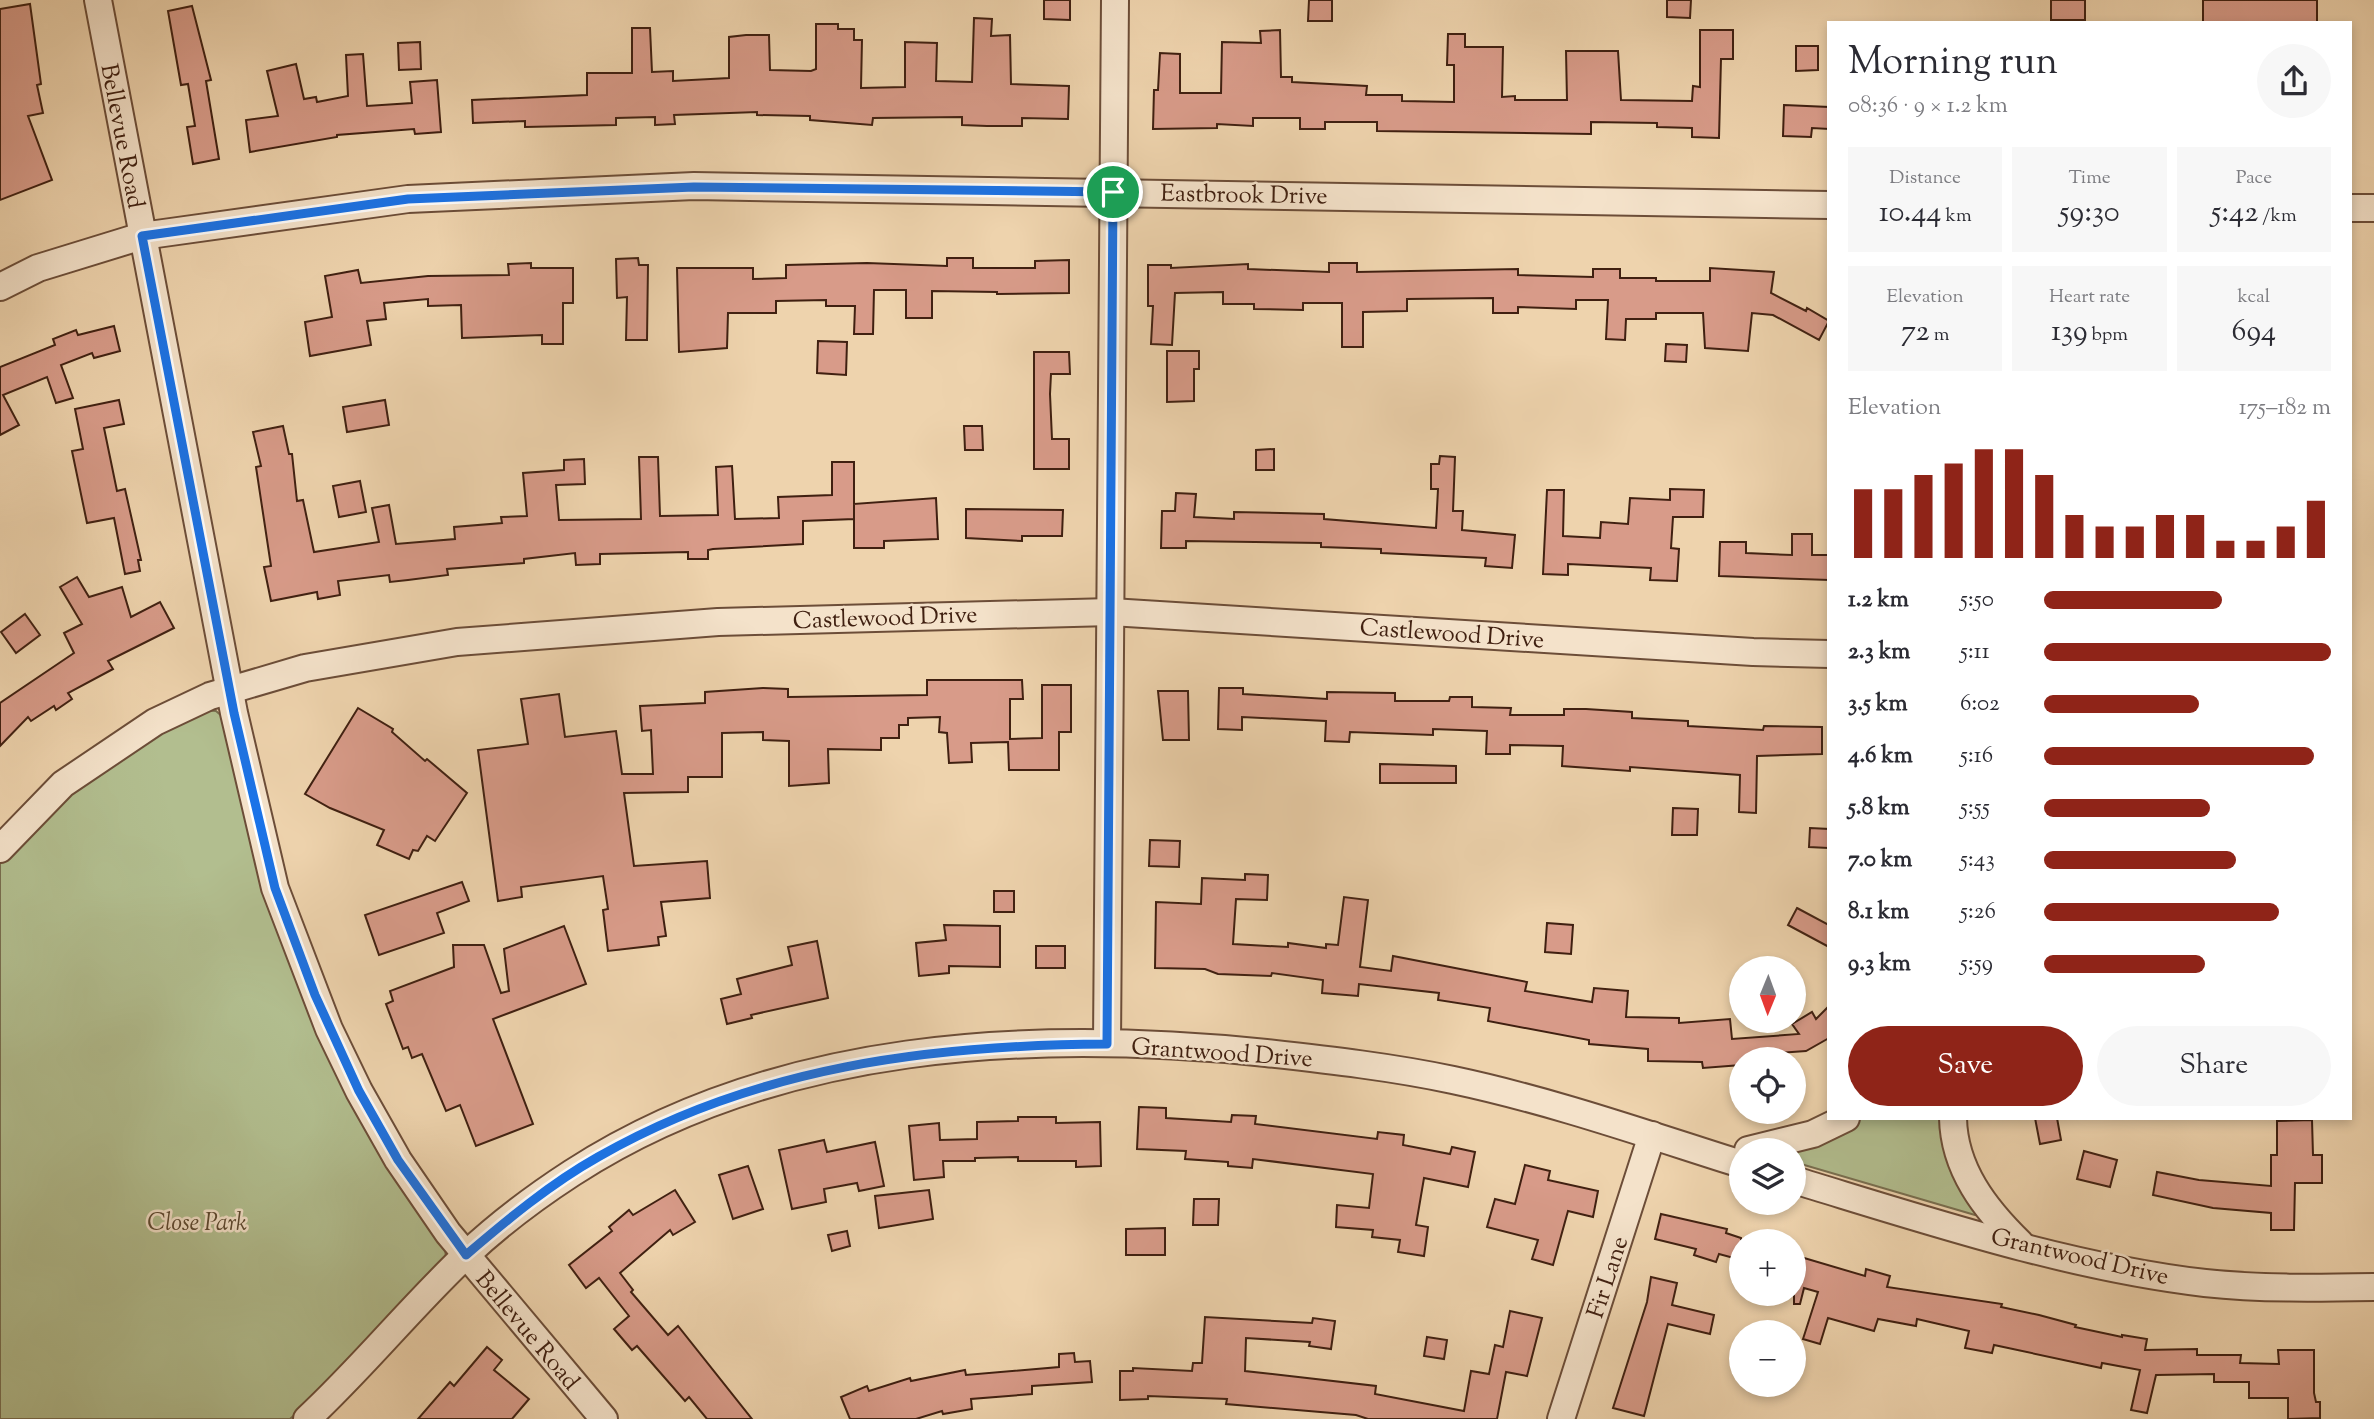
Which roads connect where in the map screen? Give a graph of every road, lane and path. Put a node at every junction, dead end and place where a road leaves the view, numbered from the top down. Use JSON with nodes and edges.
{"nodes":[{"id":1,"x":97,"y":0,"type":"edge"},
{"id":2,"x":1115,"y":0,"type":"edge"},
{"id":3,"x":1113,"y":192,"type":"junction"},
{"id":4,"x":2352,"y":208,"type":"edge"},
{"id":5,"x":2374,"y":208,"type":"edge"},
{"id":6,"x":1823,"y":209,"type":"edge"},
{"id":7,"x":142,"y":236,"type":"junction"},
{"id":8,"x":0,"y":287,"type":"edge"},
{"id":9,"x":1111,"y":612,"type":"junction"},
{"id":10,"x":1827,"y":654,"type":"edge"},
{"id":11,"x":230,"y":689,"type":"junction"},
{"id":12,"x":0,"y":849,"type":"edge"},
{"id":13,"x":1107,"y":1044,"type":"junction"},
{"id":14,"x":1842,"y":1120,"type":"edge"},
{"id":15,"x":1953,"y":1120,"type":"edge"},
{"id":16,"x":1653,"y":1135,"type":"junction"},
{"id":17,"x":1797,"y":1138,"type":"edge"},
{"id":18,"x":1729,"y":1151,"type":"edge"},
{"id":19,"x":1704,"y":1152,"type":"junction"},
{"id":20,"x":1729,"y":1160,"type":"edge"},
{"id":21,"x":1806,"y":1183,"type":"edge"},
{"id":22,"x":2022,"y":1245,"type":"junction"},
{"id":23,"x":466,"y":1255,"type":"junction"},
{"id":24,"x":2374,"y":1287,"type":"edge"},
{"id":25,"x":307,"y":1419,"type":"edge"},
{"id":26,"x":604,"y":1419,"type":"edge"},
{"id":27,"x":1561,"y":1419,"type":"edge"}],
"edges":[{"from":1,"to":7,"type":"street","name":"Bellevue Road"},
{"from":2,"to":3,"type":"street"},
{"from":3,"to":6,"type":"street","name":"Eastbrook Drive"},
{"from":3,"to":7,"type":"street","name":"Eastbrook Drive"},
{"from":3,"to":9,"type":"street"},
{"from":4,"to":5,"type":"street"},
{"from":7,"to":8,"type":"street","name":"Eastbrook Drive"},
{"from":7,"to":11,"type":"street","name":"Bellevue Road"},
{"from":9,"to":10,"type":"street","name":"Castlewood Drive"},
{"from":9,"to":11,"type":"street","name":"Castlewood Drive"},
{"from":9,"to":13,"type":"street"},
{"from":11,"to":12,"type":"street","name":"Castlewood Drive"},
{"from":11,"to":23,"type":"street","name":"Bellevue Road"},
{"from":13,"to":16,"type":"street","name":"Grantwood Drive"},
{"from":13,"to":23,"type":"street","name":"Grantwood Drive"},
{"from":14,"to":17,"type":"street"},
{"from":15,"to":22,"type":"street"},
{"from":16,"to":19,"type":"street","name":"Grantwood Drive"},
{"from":16,"to":27,"type":"street","name":"Fir Lane"},
{"from":18,"to":19,"type":"street"},
{"from":19,"to":20,"type":"street","name":"Grantwood Drive"},
{"from":21,"to":22,"type":"street","name":"Grantwood Drive"},
{"from":22,"to":24,"type":"street","name":"Grantwood Drive"},
{"from":23,"to":25,"type":"street","name":"Grantwood Drive"},
{"from":23,"to":26,"type":"street","name":"Bellevue Road"}]}
